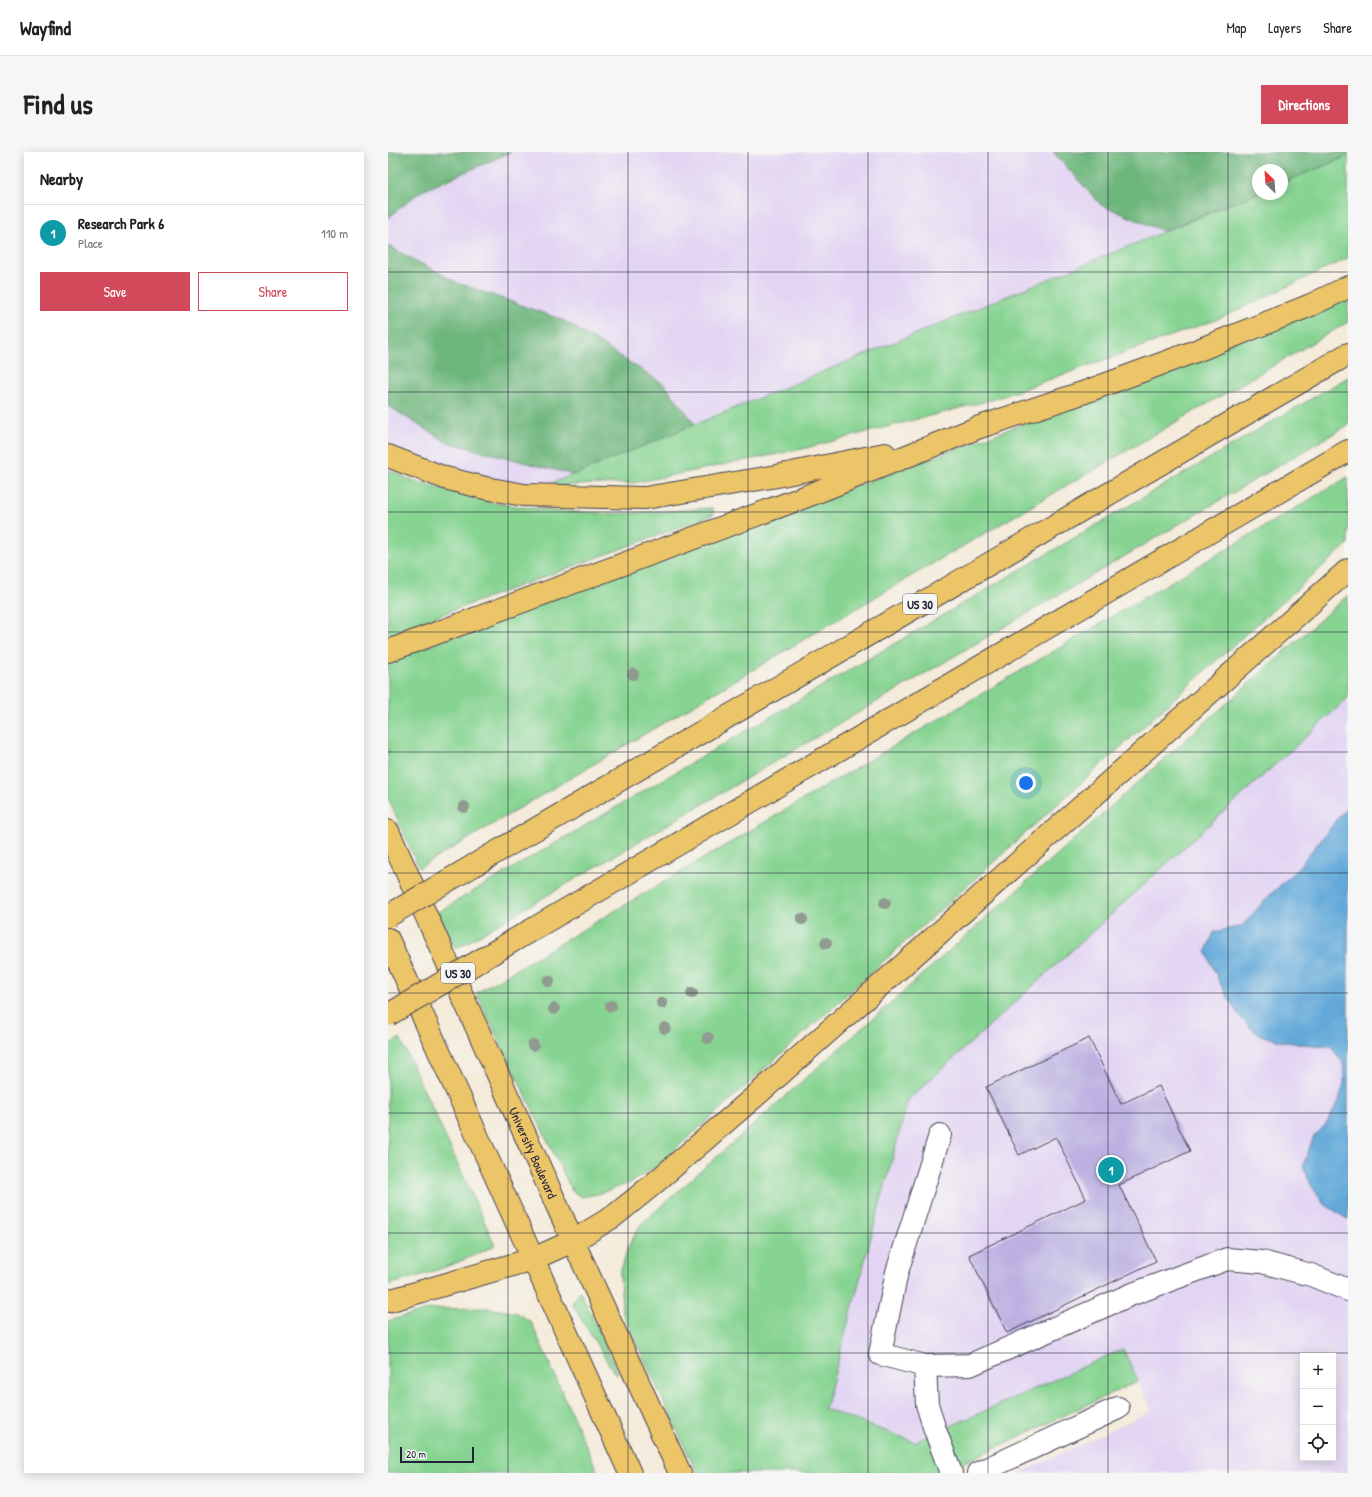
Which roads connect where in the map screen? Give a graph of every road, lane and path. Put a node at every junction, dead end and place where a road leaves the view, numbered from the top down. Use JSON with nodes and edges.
{"nodes":[{"id":1,"x":1348,"y":287,"type":"edge"},
{"id":2,"x":1348,"y":354,"type":"edge"},
{"id":3,"x":977,"y":428,"type":"junction"},
{"id":4,"x":1348,"y":451,"type":"edge"},
{"id":5,"x":388,"y":456,"type":"edge"},
{"id":6,"x":1348,"y":570,"type":"edge"},
{"id":7,"x":388,"y":651,"type":"edge"},
{"id":8,"x":388,"y":832,"type":"edge"},
{"id":9,"x":388,"y":916,"type":"edge"},
{"id":10,"x":388,"y":939,"type":"edge"},
{"id":11,"x":388,"y":1015,"type":"edge"},
{"id":12,"x":940,"y":1135,"type":"dead end"},
{"id":13,"x":573,"y":1241,"type":"junction"},
{"id":14,"x":533,"y":1259,"type":"junction"},
{"id":15,"x":1348,"y":1290,"type":"edge"},
{"id":16,"x":388,"y":1302,"type":"edge"},
{"id":17,"x":925,"y":1366,"type":"junction"},
{"id":18,"x":1118,"y":1408,"type":"dead end"},
{"id":19,"x":982,"y":1472,"type":"edge"},
{"id":20,"x":630,"y":1473,"type":"edge"},
{"id":21,"x":680,"y":1473,"type":"edge"},
{"id":22,"x":951,"y":1473,"type":"edge"}],
"edges":[{"from":1,"to":3,"type":"main road"},
{"from":2,"to":9,"type":"main road","number":"US 30","bridge":true},
{"from":3,"to":5,"type":"main road"},
{"from":3,"to":7,"type":"main road"},
{"from":4,"to":11,"type":"main road","number":"US 30","bridge":true},
{"from":6,"to":13,"type":"main road"},
{"from":8,"to":13,"type":"main road","name":"University Boulevard"},
{"from":10,"to":14,"type":"main road"},
{"from":12,"to":17,"type":"lane"},
{"from":13,"to":14,"type":"main road"},
{"from":13,"to":21,"type":"main road","name":"University Boulevard"},
{"from":14,"to":16,"type":"main road"},
{"from":14,"to":20,"type":"main road"},
{"from":15,"to":17,"type":"lane"},
{"from":17,"to":22,"type":"lane"},
{"from":18,"to":19,"type":"lane"}]}
